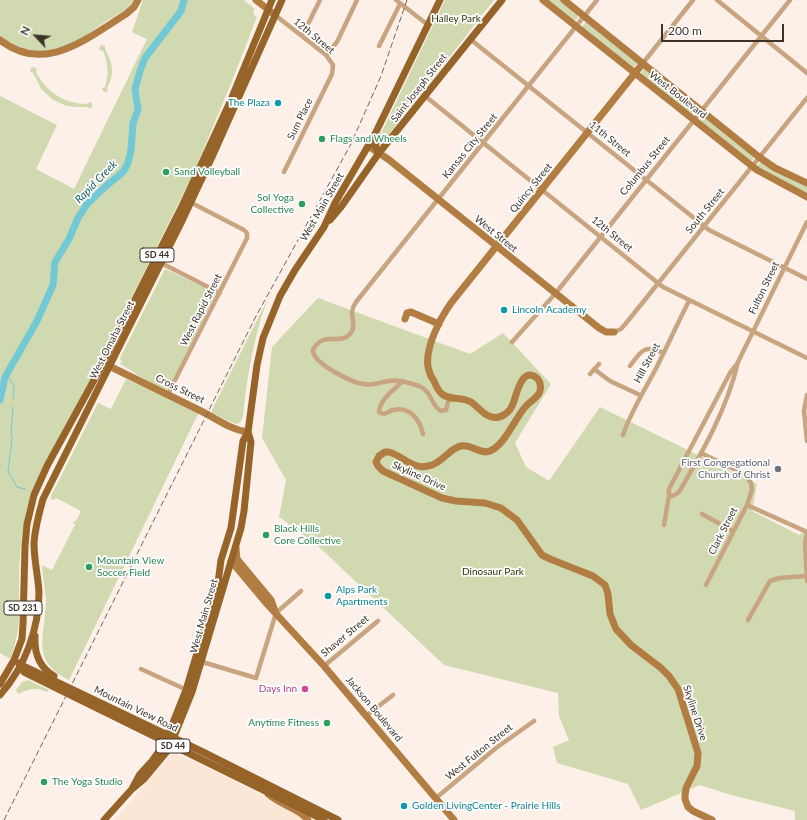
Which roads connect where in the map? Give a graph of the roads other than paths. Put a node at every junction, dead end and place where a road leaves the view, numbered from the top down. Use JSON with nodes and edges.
{"nodes":[{"id":1,"x":138,"y":0,"type":"edge"},
{"id":2,"x":256,"y":0,"type":"edge"},
{"id":3,"x":272,"y":0,"type":"edge"},
{"id":4,"x":282,"y":0,"type":"edge"},
{"id":5,"x":320,"y":0,"type":"edge"},
{"id":6,"x":357,"y":0,"type":"edge"},
{"id":7,"x":396,"y":0,"type":"edge"},
{"id":8,"x":440,"y":0,"type":"edge"},
{"id":9,"x":502,"y":0,"type":"edge"},
{"id":10,"x":543,"y":0,"type":"edge"},
{"id":11,"x":564,"y":0,"type":"edge"},
{"id":12,"x":597,"y":0,"type":"edge"},
{"id":13,"x":693,"y":0,"type":"edge"},
{"id":14,"x":716,"y":0,"type":"edge"},
{"id":15,"x":790,"y":0,"type":"edge"},
{"id":16,"x":400,"y":4,"type":"junction"},
{"id":17,"x":268,"y":10,"type":"junction"},
{"id":18,"x":275,"y":15,"type":"junction"},
{"id":19,"x":584,"y":16,"type":"junction"},
{"id":20,"x":428,"y":25,"type":"junction"},
{"id":21,"x":576,"y":27,"type":"junction"},
{"id":22,"x":302,"y":36,"type":"junction"},
{"id":23,"x":761,"y":36,"type":"junction"},
{"id":24,"x":470,"y":39,"type":"junction"},
{"id":25,"x":0,"y":40,"type":"edge"},
{"id":26,"x":379,"y":46,"type":"dead end"},
{"id":27,"x":326,"y":55,"type":"junction"},
{"id":28,"x":643,"y":63,"type":"junction"},
{"id":29,"x":634,"y":73,"type":"junction"},
{"id":30,"x":807,"y":73,"type":"edge"},
{"id":31,"x":332,"y":74,"type":"joint"},
{"id":32,"x":529,"y":86,"type":"junction"},
{"id":33,"x":425,"y":96,"type":"junction"},
{"id":34,"x":807,"y":98,"type":"edge"},
{"id":35,"x":701,"y":110,"type":"junction"},
{"id":36,"x":386,"y":112,"type":"junction"},
{"id":37,"x":694,"y":120,"type":"junction"},
{"id":38,"x":588,"y":133,"type":"junction"},
{"id":39,"x":484,"y":143,"type":"junction"},
{"id":40,"x":368,"y":146,"type":"junction"},
{"id":41,"x":380,"y":153,"type":"junction"},
{"id":42,"x":759,"y":158,"type":"junction"},
{"id":43,"x":752,"y":167,"type":"junction"},
{"id":44,"x":284,"y":172,"type":"dead end"},
{"id":45,"x":646,"y":179,"type":"junction"},
{"id":46,"x":807,"y":183,"type":"edge"},
{"id":47,"x":542,"y":190,"type":"junction"},
{"id":48,"x":807,"y":197,"type":"edge"},
{"id":49,"x":438,"y":200,"type":"junction"},
{"id":50,"x":190,"y":202,"type":"junction"},
{"id":51,"x":807,"y":222,"type":"edge"},
{"id":52,"x":704,"y":226,"type":"junction"},
{"id":53,"x":324,"y":227,"type":"junction"},
{"id":54,"x":600,"y":236,"type":"junction"},
{"id":55,"x":497,"y":246,"type":"junction"},
{"id":56,"x":161,"y":263,"type":"junction"},
{"id":57,"x":784,"y":268,"type":"junction"},
{"id":58,"x":807,"y":279,"type":"edge"},
{"id":59,"x":658,"y":283,"type":"junction"},
{"id":60,"x":220,"y":292,"type":"junction"},
{"id":61,"x":555,"y":294,"type":"junction"},
{"id":62,"x":689,"y":301,"type":"junction"},
{"id":63,"x":405,"y":319,"type":"dead end"},
{"id":64,"x":439,"y":324,"type":"junction"},
{"id":65,"x":614,"y":332,"type":"joint"},
{"id":66,"x":753,"y":332,"type":"junction"},
{"id":67,"x":512,"y":342,"type":"dead end"},
{"id":68,"x":663,"y":353,"type":"junction"},
{"id":69,"x":807,"y":358,"type":"edge"},
{"id":70,"x":738,"y":362,"type":"junction"},
{"id":71,"x":599,"y":364,"type":"dead end"},
{"id":72,"x":106,"y":365,"type":"junction"},
{"id":73,"x":630,"y":366,"type":"dead end"},
{"id":74,"x":594,"y":369,"type":"junction"},
{"id":75,"x":590,"y":374,"type":"dead end"},
{"id":76,"x":403,"y":381,"type":"junction"},
{"id":77,"x":168,"y":394,"type":"junction"},
{"id":78,"x":640,"y":395,"type":"junction"},
{"id":79,"x":807,"y":395,"type":"edge"},
{"id":80,"x":449,"y":398,"type":"junction"},
{"id":81,"x":248,"y":432,"type":"junction"},
{"id":82,"x":423,"y":434,"type":"dead end"},
{"id":83,"x":623,"y":435,"type":"dead end"},
{"id":84,"x":807,"y":441,"type":"edge"},
{"id":85,"x":701,"y":453,"type":"junction"},
{"id":86,"x":240,"y":465,"type":"junction"},
{"id":87,"x":669,"y":495,"type":"junction"},
{"id":88,"x":747,"y":505,"type":"junction"},
{"id":89,"x":702,"y":514,"type":"dead end"},
{"id":90,"x":664,"y":525,"type":"dead end"},
{"id":91,"x":733,"y":531,"type":"junction"},
{"id":92,"x":807,"y":533,"type":"edge"},
{"id":93,"x":236,"y":544,"type":"junction"},
{"id":94,"x":232,"y":563,"type":"junction"},
{"id":95,"x":25,"y":564,"type":"junction"},
{"id":96,"x":220,"y":572,"type":"junction"},
{"id":97,"x":806,"y":576,"type":"edge"},
{"id":98,"x":244,"y":577,"type":"junction"},
{"id":99,"x":226,"y":579,"type":"junction"},
{"id":100,"x":807,"y":581,"type":"edge"},
{"id":101,"x":706,"y":585,"type":"dead end"},
{"id":102,"x":261,"y":589,"type":"junction"},
{"id":103,"x":301,"y":592,"type":"dead end"},
{"id":104,"x":276,"y":612,"type":"junction"},
{"id":105,"x":748,"y":620,"type":"dead end"},
{"id":106,"x":378,"y":621,"type":"dead end"},
{"id":107,"x":36,"y":623,"type":"junction"},
{"id":108,"x":199,"y":660,"type":"junction"},
{"id":109,"x":324,"y":666,"type":"junction"},
{"id":110,"x":21,"y":667,"type":"junction"},
{"id":111,"x":10,"y":668,"type":"junction"},
{"id":112,"x":141,"y":669,"type":"dead end"},
{"id":113,"x":32,"y":676,"type":"junction"},
{"id":114,"x":0,"y":684,"type":"edge"},
{"id":115,"x":189,"y":691,"type":"junction"},
{"id":116,"x":0,"y":695,"type":"edge"},
{"id":117,"x":393,"y":695,"type":"dead end"},
{"id":118,"x":0,"y":699,"type":"edge"},
{"id":119,"x":104,"y":705,"type":"junction"},
{"id":120,"x":366,"y":716,"type":"junction"},
{"id":121,"x":534,"y":721,"type":"dead end"},
{"id":122,"x":169,"y":740,"type":"junction"},
{"id":123,"x":265,"y":791,"type":"junction"},
{"id":124,"x":436,"y":798,"type":"junction"},
{"id":125,"x":322,"y":818,"type":"edge"},
{"id":126,"x":104,"y":820,"type":"edge"},
{"id":127,"x":308,"y":820,"type":"edge"},
{"id":128,"x":338,"y":820,"type":"edge"},
{"id":129,"x":454,"y":820,"type":"edge"},
{"id":130,"x":712,"y":820,"type":"edge"}],
"edges":[{"from":1,"to":25,"type":"street"},
{"from":2,"to":17,"type":"street"},
{"from":3,"to":17,"type":"main road","name":"West Omaha Street","number":"SD 44"},
{"from":4,"to":18,"type":"main road","name":"West Omaha Street","number":"SD 44"},
{"from":5,"to":22,"type":"street"},
{"from":6,"to":27,"type":"street"},
{"from":7,"to":16,"type":"street"},
{"from":8,"to":20,"type":"main road","name":"West Main Street"},
{"from":9,"to":24,"type":"main road","name":"Saint Joseph Street"},
{"from":10,"to":21,"type":"street","name":"West Boulevard"},
{"from":11,"to":19,"type":"street","name":"West Boulevard"},
{"from":12,"to":19,"type":"street","name":"Kansas City Street"},
{"from":13,"to":28,"type":"street","name":"Quincy Street"},
{"from":14,"to":23,"type":"street"},
{"from":15,"to":23,"type":"street","name":"Columbus Street"},
{"from":16,"to":20,"type":"street"},
{"from":16,"to":26,"type":"street"},
{"from":17,"to":18,"type":"street"},
{"from":17,"to":72,"type":"main road","name":"West Omaha Street","number":"SD 44"},
{"from":18,"to":22,"type":"street","name":"12th Street"},
{"from":18,"to":50,"type":"main road","name":"West Omaha Street","number":"SD 44"},
{"from":19,"to":21,"type":"street","name":"Kansas City Street"},
{"from":19,"to":28,"type":"street","name":"West Boulevard"},
{"from":20,"to":36,"type":"main road","name":"West Main Street"},
{"from":21,"to":29,"type":"street","name":"West Boulevard"},
{"from":21,"to":32,"type":"street","name":"Kansas City Street"},
{"from":22,"to":27,"type":"street","name":"12th Street"},
{"from":23,"to":30,"type":"street"},
{"from":23,"to":35,"type":"street","name":"Columbus Street"},
{"from":24,"to":32,"type":"street","name":"11th Street"},
{"from":24,"to":33,"type":"main road","name":"Saint Joseph Street"},
{"from":27,"to":31,"type":"street","name":"12th Street"},
{"from":28,"to":29,"type":"street","name":"Quincy Street"},
{"from":28,"to":35,"type":"street","name":"West Boulevard"},
{"from":29,"to":37,"type":"street","name":"West Boulevard"},
{"from":29,"to":38,"type":"street","name":"Quincy Street"},
{"from":31,"to":44,"type":"street","name":"Sum Place"},
{"from":32,"to":38,"type":"street","name":"11th Street"},
{"from":32,"to":39,"type":"street","name":"Kansas City Street"},
{"from":33,"to":39,"type":"street","name":"12th Street"},
{"from":33,"to":41,"type":"main road","name":"Saint Joseph Street"},
{"from":34,"to":42,"type":"street","name":"South Street"},
{"from":35,"to":37,"type":"street","name":"Columbus Street"},
{"from":35,"to":42,"type":"street","name":"West Boulevard"},
{"from":36,"to":40,"type":"main road","name":"West Main Street"},
{"from":36,"to":41,"type":"main road"},
{"from":37,"to":43,"type":"street","name":"West Boulevard"},
{"from":37,"to":45,"type":"street","name":"Columbus Street"},
{"from":38,"to":45,"type":"street","name":"11th Street"},
{"from":38,"to":47,"type":"street","name":"Quincy Street"},
{"from":39,"to":47,"type":"street","name":"12th Street"},
{"from":39,"to":49,"type":"street","name":"Kansas City Street"},
{"from":40,"to":41,"type":"street","name":"West Street"},
{"from":40,"to":53,"type":"main road","name":"West Main Street"},
{"from":41,"to":49,"type":"street","name":"West Street"},
{"from":41,"to":53,"type":"main road","name":"Saint Joseph Street"},
{"from":42,"to":43,"type":"street","name":"South Street"},
{"from":42,"to":46,"type":"street","name":"West Boulevard"},
{"from":43,"to":48,"type":"street","name":"West Boulevard"},
{"from":43,"to":52,"type":"street","name":"South Street"},
{"from":45,"to":52,"type":"street","name":"11th Street"},
{"from":45,"to":54,"type":"street","name":"Columbus Street"},
{"from":47,"to":54,"type":"street","name":"12th Street"},
{"from":47,"to":55,"type":"street","name":"Quincy Street"},
{"from":49,"to":55,"type":"street","name":"West Street"},
{"from":49,"to":76,"type":"street","name":"Kansas City Street"},
{"from":50,"to":56,"type":"main road","name":"West Omaha Street","number":"SD 44"},
{"from":50,"to":60,"type":"street","name":"West Rapid Street"},
{"from":51,"to":57,"type":"street","name":"Fulton Street"},
{"from":52,"to":57,"type":"street","name":"11th Street"},
{"from":52,"to":59,"type":"street","name":"South Street"},
{"from":53,"to":81,"type":"main road","name":"West Main Street"},
{"from":54,"to":59,"type":"street","name":"12th Street"},
{"from":54,"to":61,"type":"street","name":"Columbus Street"},
{"from":55,"to":61,"type":"street","name":"West Street"},
{"from":55,"to":64,"type":"street","name":"Quincy Street"},
{"from":56,"to":60,"type":"street"},
{"from":56,"to":72,"type":"main road","name":"West Omaha Street","number":"SD 44"},
{"from":57,"to":58,"type":"street","name":"11th Street"},
{"from":57,"to":66,"type":"street","name":"Fulton Street"},
{"from":59,"to":62,"type":"street","name":"12th Street"},
{"from":59,"to":65,"type":"street","name":"South Street"},
{"from":60,"to":77,"type":"street","name":"West Rapid Street"},
{"from":61,"to":65,"type":"street","name":"West Street"},
{"from":61,"to":67,"type":"street","name":"Columbus Street"},
{"from":62,"to":66,"type":"street","name":"12th Street"},
{"from":62,"to":68,"type":"street","name":"Hill Street"},
{"from":63,"to":64,"type":"street"},
{"from":64,"to":80,"type":"street","name":"Quincy Street"},
{"from":66,"to":69,"type":"street","name":"12th Street"},
{"from":66,"to":70,"type":"street","name":"Fulton Street"},
{"from":68,"to":73,"type":"street"},
{"from":68,"to":78,"type":"street","name":"Hill Street"},
{"from":70,"to":85,"type":"street","name":"Fulton Street"},
{"from":70,"to":87,"type":"street","name":"Fulton Street"},
{"from":71,"to":74,"type":"street"},
{"from":72,"to":77,"type":"street","name":"Cross Street"},
{"from":72,"to":95,"type":"main road","name":"West Omaha Street","number":"SD 44"},
{"from":72,"to":107,"type":"main road","name":"West Omaha Street","number":"SD 44"},
{"from":74,"to":75,"type":"street"},
{"from":74,"to":78,"type":"street"},
{"from":76,"to":80,"type":"street"},
{"from":76,"to":82,"type":"street"},
{"from":77,"to":81,"type":"street","name":"Cross Street"},
{"from":78,"to":83,"type":"street","name":"Hill Street"},
{"from":79,"to":84,"type":"street"},
{"from":80,"to":130,"type":"street","name":"Skyline Drive"},
{"from":81,"to":86,"type":"main road","name":"West Main Street"},
{"from":81,"to":93,"type":"main road","name":"West Main Street"},
{"from":85,"to":87,"type":"street","name":"Fulton Street"},
{"from":85,"to":88,"type":"street","name":"Clark Street"},
{"from":86,"to":94,"type":"main road"},
{"from":86,"to":96,"type":"main road","name":"West Main Street"},
{"from":87,"to":90,"type":"street","name":"Fulton Street"},
{"from":88,"to":91,"type":"street","name":"Clark Street"},
{"from":88,"to":92,"type":"street"},
{"from":89,"to":91,"type":"street"},
{"from":91,"to":101,"type":"street","name":"Clark Street"},
{"from":92,"to":97,"type":"street"},
{"from":93,"to":94,"type":"main road","name":"West Main Street"},
{"from":93,"to":102,"type":"street","name":"Jackson Boulevard"},
{"from":94,"to":96,"type":"street"},
{"from":94,"to":98,"type":"street","name":"Jackson Boulevard"},
{"from":94,"to":99,"type":"main road","name":"West Main Street"},
{"from":94,"to":102,"type":"street"},
{"from":95,"to":110,"type":"main road"},
{"from":95,"to":111,"type":"main road","name":"West Omaha Street","number":"SD 231"},
{"from":96,"to":108,"type":"main road","name":"West Main Street"},
{"from":97,"to":100,"type":"street"},
{"from":97,"to":105,"type":"street"},
{"from":98,"to":99,"type":"street"},
{"from":98,"to":104,"type":"street","name":"Jackson Boulevard"},
{"from":99,"to":108,"type":"main road","name":"West Main Street"},
{"from":102,"to":104,"type":"street","name":"Jackson Boulevard"},
{"from":103,"to":104,"type":"street"},
{"from":104,"to":108,"type":"street"},
{"from":104,"to":109,"type":"street","name":"Jackson Boulevard"},
{"from":106,"to":109,"type":"street","name":"Shaver Street"},
{"from":107,"to":110,"type":"main road","name":"West Omaha Street","number":"SD 231"},
{"from":107,"to":119,"type":"main road","number":"SD 44"},
{"from":108,"to":115,"type":"main road","name":"West Main Street"},
{"from":109,"to":120,"type":"street","name":"Jackson Boulevard"},
{"from":110,"to":111,"type":"main road"},
{"from":110,"to":113,"type":"main road","name":"Mountain View Road","number":"SD 44"},
{"from":110,"to":116,"type":"main road","name":"West Omaha Street","number":"SD 231"},
{"from":110,"to":119,"type":"main road","name":"Mountain View Road","number":"SD 44"},
{"from":111,"to":114,"type":"main road","name":"West Omaha Street","number":"SD 231"},
{"from":112,"to":115,"type":"street"},
{"from":113,"to":118,"type":"main road"},
{"from":113,"to":122,"type":"main road","name":"Mountain View Road","number":"SD 44"},
{"from":115,"to":122,"type":"main road","name":"West Main Street"},
{"from":117,"to":120,"type":"street"},
{"from":119,"to":122,"type":"main road","name":"Mountain View Road","number":"SD 44"},
{"from":120,"to":124,"type":"street","name":"Jackson Boulevard"},
{"from":121,"to":124,"type":"street","name":"West Fulton Street"},
{"from":122,"to":123,"type":"main road","name":"Mountain View Road","number":"SD 44"},
{"from":122,"to":125,"type":"main road","name":"Mountain View Road","number":"SD 44"},
{"from":122,"to":126,"type":"main road","name":"West Main Street"},
{"from":123,"to":125,"type":"main road","name":"Mountain View Road","number":"SD 44"},
{"from":123,"to":127,"type":"street"},
{"from":124,"to":129,"type":"street","name":"Jackson Boulevard"},
{"from":125,"to":128,"type":"main road","name":"Mountain View Road","number":"SD 44"}]}
